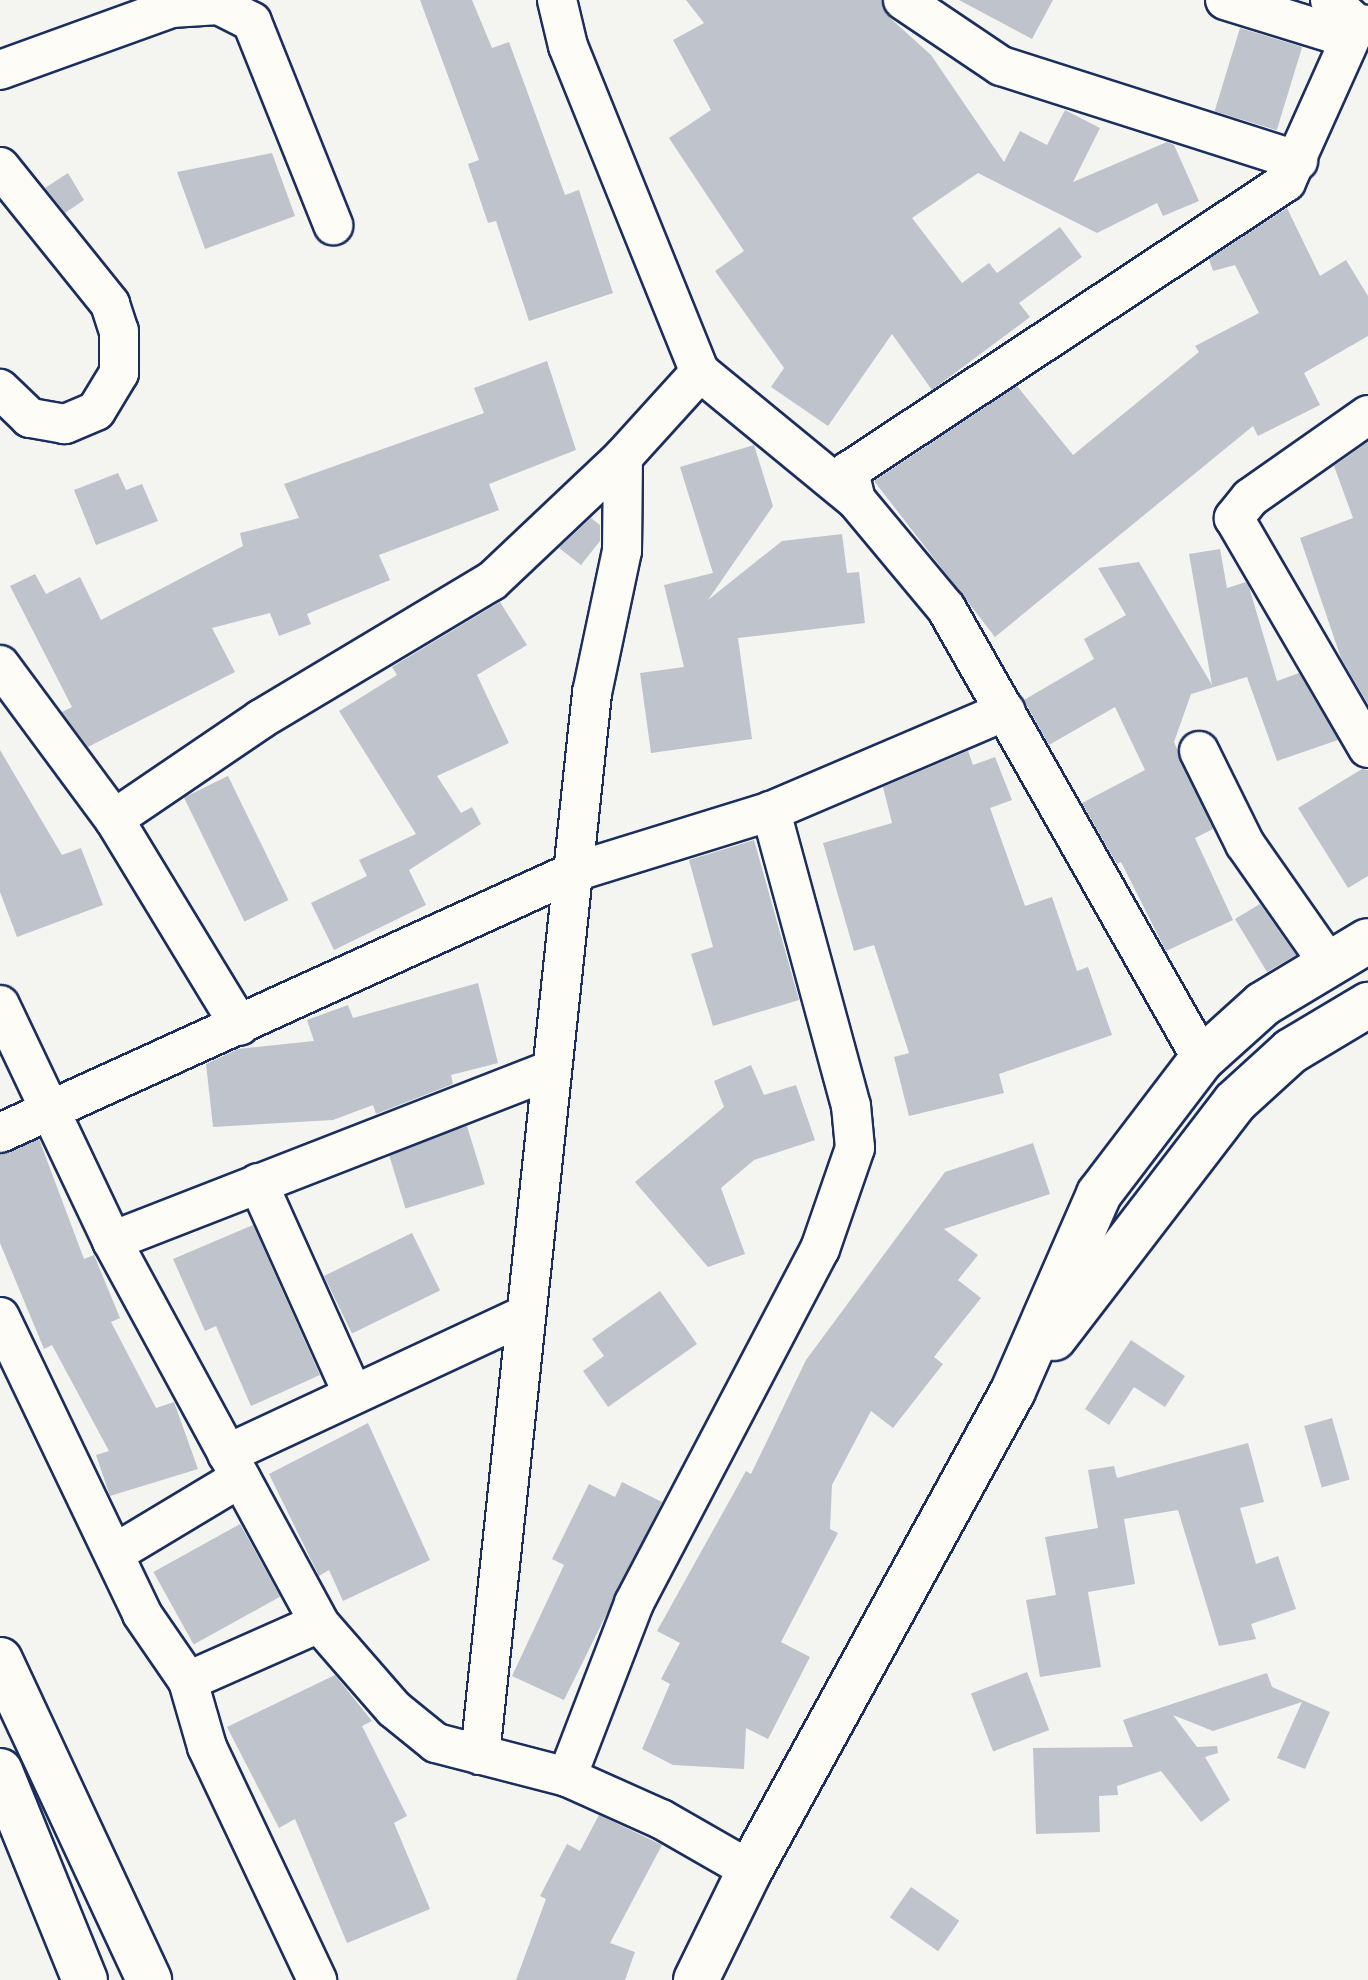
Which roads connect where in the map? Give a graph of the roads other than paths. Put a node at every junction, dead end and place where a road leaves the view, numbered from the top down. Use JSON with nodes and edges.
{"nodes":[{"id":1,"x":557,"y":0,"type":"edge"},
{"id":2,"x":903,"y":0,"type":"edge"},
{"id":3,"x":1225,"y":0,"type":"edge"},
{"id":4,"x":1351,"y":22,"type":"edge"},
{"id":5,"x":0,"y":70,"type":"edge"},
{"id":6,"x":1298,"y":161,"type":"junction"},
{"id":7,"x":0,"y":167,"type":"edge"},
{"id":8,"x":333,"y":225,"type":"dead end"},
{"id":9,"x":700,"y":372,"type":"junction"},
{"id":10,"x":0,"y":389,"type":"edge"},
{"id":11,"x":1368,"y":415,"type":"edge"},
{"id":12,"x":623,"y":457,"type":"junction"},
{"id":13,"x":856,"y":500,"type":"junction"},
{"id":14,"x":0,"y":665,"type":"edge"},
{"id":15,"x":1006,"y":711,"type":"junction"},
{"id":16,"x":1368,"y":748,"type":"edge"},
{"id":17,"x":1199,"y":751,"type":"dead end"},
{"id":18,"x":771,"y":811,"type":"junction"},
{"id":19,"x":114,"y":819,"type":"junction"},
{"id":20,"x":571,"y":873,"type":"junction"},
{"id":21,"x":1368,"y":941,"type":"edge"},
{"id":22,"x":1329,"y":964,"type":"junction"},
{"id":23,"x":0,"y":1005,"type":"edge"},
{"id":24,"x":1368,"y":1005,"type":"edge"},
{"id":25,"x":240,"y":1026,"type":"junction"},
{"id":26,"x":1202,"y":1059,"type":"junction"},
{"id":27,"x":550,"y":1070,"type":"junction"},
{"id":28,"x":50,"y":1111,"type":"junction"},
{"id":29,"x":0,"y":1133,"type":"edge"},
{"id":30,"x":258,"y":1183,"type":"junction"},
{"id":31,"x":112,"y":1241,"type":"junction"},
{"id":32,"x":525,"y":1315,"type":"junction"},
{"id":33,"x":0,"y":1317,"type":"edge"},
{"id":34,"x":1013,"y":1391,"type":"junction"},
{"id":35,"x":353,"y":1394,"type":"junction"},
{"id":36,"x":234,"y":1466,"type":"junction"},
{"id":37,"x":117,"y":1552,"type":"junction"},
{"id":38,"x":319,"y":1623,"type":"junction"},
{"id":39,"x":0,"y":1660,"type":"edge"},
{"id":40,"x":188,"y":1681,"type":"junction"},
{"id":41,"x":480,"y":1755,"type":"junction"},
{"id":42,"x":0,"y":1771,"type":"edge"},
{"id":43,"x":567,"y":1777,"type":"junction"},
{"id":44,"x":750,"y":1870,"type":"junction"},
{"id":45,"x":85,"y":1980,"type":"edge"},
{"id":46,"x":149,"y":1980,"type":"edge"},
{"id":47,"x":317,"y":1980,"type":"edge"},
{"id":48,"x":696,"y":1980,"type":"edge"}],
"edges":[{"from":1,"to":9,"type":"street"},
{"from":2,"to":6,"type":"street"},
{"from":3,"to":4,"type":"street"},
{"from":4,"to":6,"type":"street"},
{"from":5,"to":8,"type":"street"},
{"from":6,"to":13,"type":"street"},
{"from":7,"to":10,"type":"street"},
{"from":9,"to":12,"type":"street"},
{"from":9,"to":13,"type":"street"},
{"from":11,"to":16,"type":"street"},
{"from":12,"to":19,"type":"street"},
{"from":12,"to":20,"type":"street"},
{"from":13,"to":15,"type":"street"},
{"from":14,"to":19,"type":"street"},
{"from":15,"to":18,"type":"street"},
{"from":15,"to":26,"type":"street"},
{"from":17,"to":22,"type":"street"},
{"from":18,"to":20,"type":"street"},
{"from":18,"to":43,"type":"street"},
{"from":19,"to":25,"type":"street"},
{"from":20,"to":25,"type":"street"},
{"from":20,"to":27,"type":"street"},
{"from":21,"to":22,"type":"main road"},
{"from":22,"to":26,"type":"main road"},
{"from":23,"to":28,"type":"street"},
{"from":24,"to":34,"type":"main road"},
{"from":25,"to":28,"type":"street"},
{"from":26,"to":34,"type":"main road"},
{"from":27,"to":30,"type":"street"},
{"from":27,"to":32,"type":"street"},
{"from":28,"to":29,"type":"street"},
{"from":28,"to":31,"type":"street"},
{"from":30,"to":31,"type":"street"},
{"from":30,"to":35,"type":"street"},
{"from":31,"to":36,"type":"street"},
{"from":32,"to":35,"type":"street"},
{"from":32,"to":41,"type":"street"},
{"from":33,"to":37,"type":"street"},
{"from":34,"to":44,"type":"main road"},
{"from":35,"to":36,"type":"street"},
{"from":36,"to":37,"type":"street"},
{"from":36,"to":38,"type":"street"},
{"from":37,"to":40,"type":"street"},
{"from":38,"to":40,"type":"street"},
{"from":38,"to":41,"type":"street"},
{"from":39,"to":46,"type":"main road"},
{"from":40,"to":47,"type":"street"},
{"from":41,"to":43,"type":"street"},
{"from":42,"to":45,"type":"main road"},
{"from":43,"to":44,"type":"street"},
{"from":44,"to":48,"type":"main road"}]}
